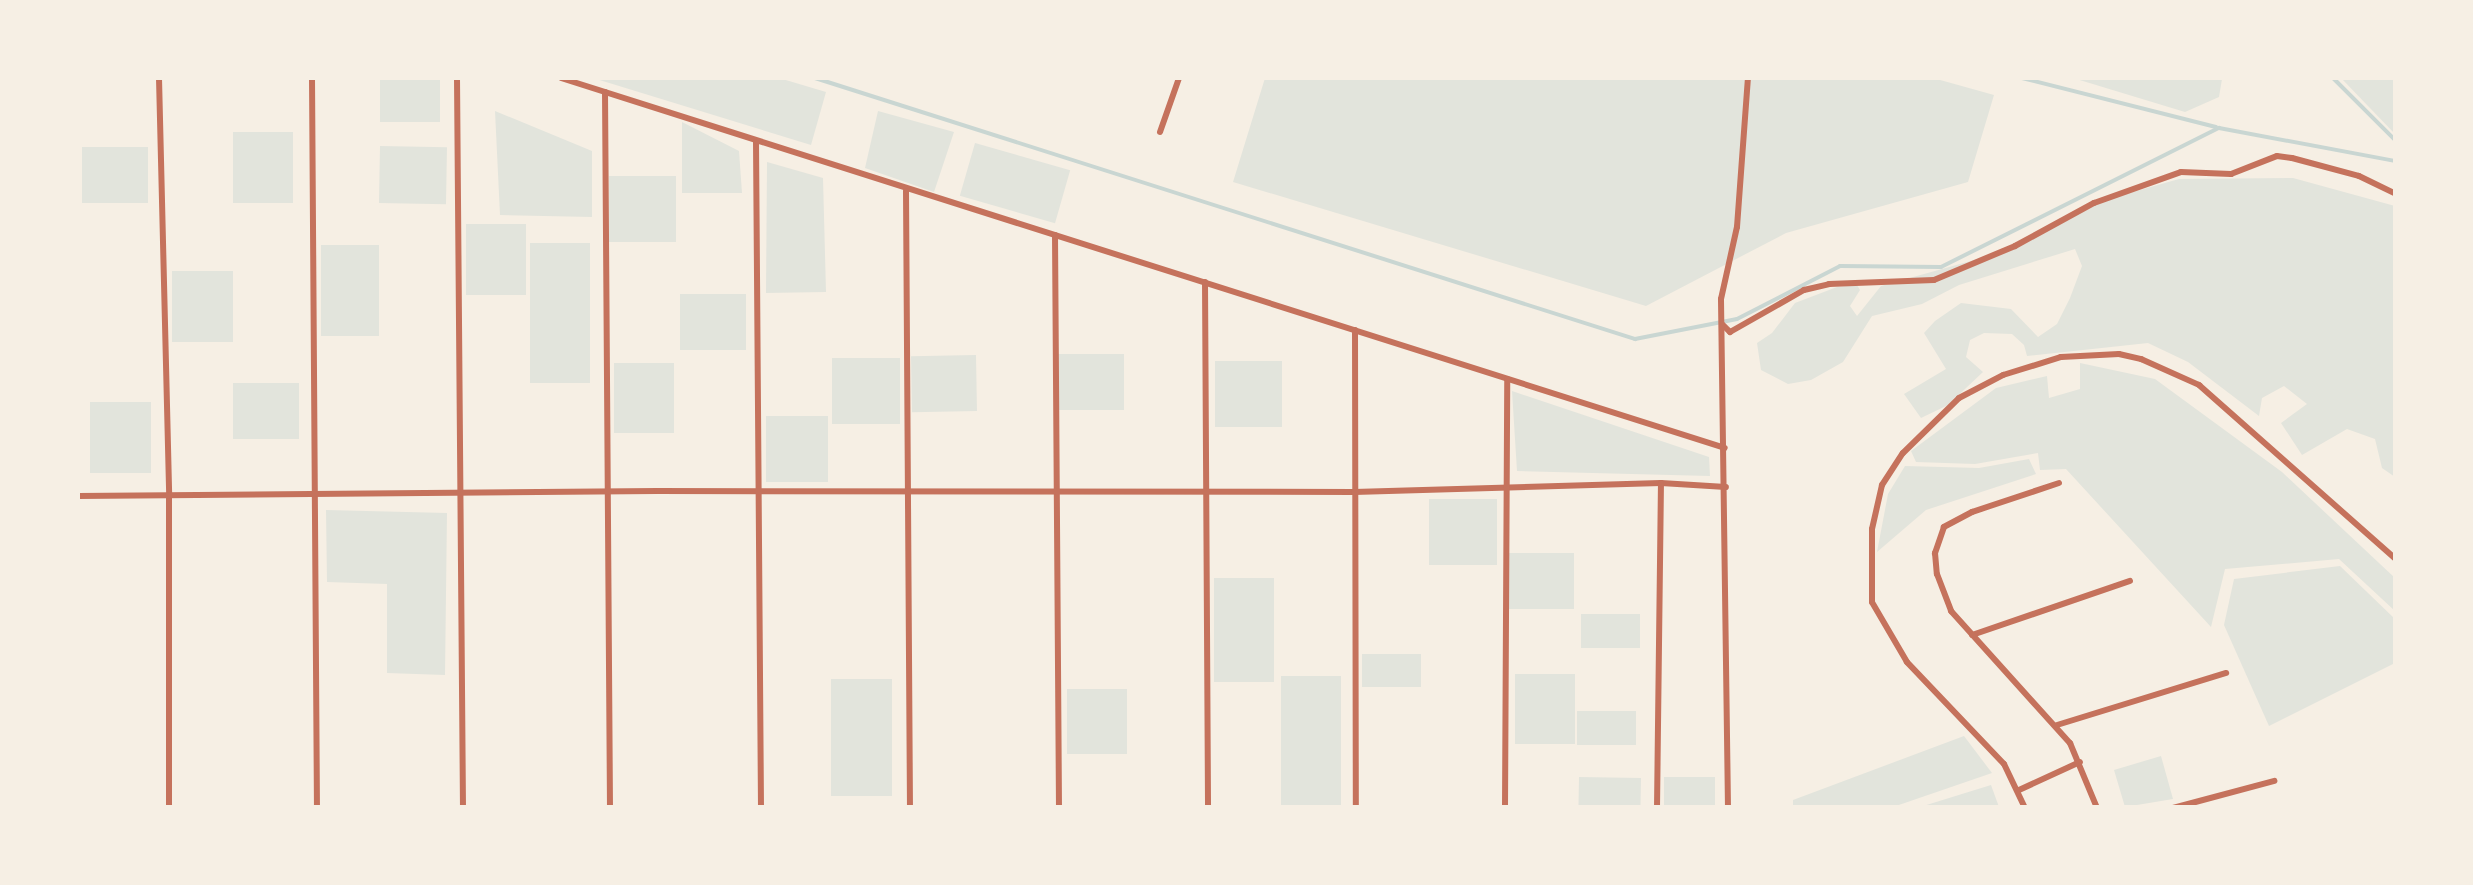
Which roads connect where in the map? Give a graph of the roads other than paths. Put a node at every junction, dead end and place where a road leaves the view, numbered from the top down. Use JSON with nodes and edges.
{"nodes":[{"id":1,"x":159,"y":78,"type":"edge"},
{"id":2,"x":312,"y":78,"type":"edge"},
{"id":3,"x":457,"y":78,"type":"edge"},
{"id":4,"x":561,"y":78,"type":"edge"},
{"id":5,"x":1178,"y":78,"type":"edge"},
{"id":6,"x":1748,"y":78,"type":"edge"},
{"id":7,"x":605,"y":92,"type":"junction"},
{"id":8,"x":1160,"y":132,"type":"dead end"},
{"id":9,"x":756,"y":142,"type":"junction"},
{"id":10,"x":906,"y":191,"type":"junction"},
{"id":11,"x":2396,"y":194,"type":"edge"},
{"id":12,"x":1055,"y":235,"type":"junction"},
{"id":13,"x":1205,"y":282,"type":"junction"},
{"id":14,"x":1722,"y":324,"type":"junction"},
{"id":15,"x":1355,"y":330,"type":"junction"},
{"id":16,"x":1507,"y":378,"type":"junction"},
{"id":17,"x":1726,"y":448,"type":"junction"},
{"id":18,"x":1661,"y":483,"type":"junction"},
{"id":19,"x":2059,"y":483,"type":"dead end"},
{"id":20,"x":1504,"y":487,"type":"junction"},
{"id":21,"x":1726,"y":487,"type":"junction"},
{"id":22,"x":1206,"y":490,"type":"junction"},
{"id":23,"x":759,"y":492,"type":"junction"},
{"id":24,"x":1354,"y":492,"type":"junction"},
{"id":25,"x":908,"y":493,"type":"junction"},
{"id":26,"x":1057,"y":493,"type":"junction"},
{"id":27,"x":608,"y":494,"type":"junction"},
{"id":28,"x":168,"y":495,"type":"junction"},
{"id":29,"x":78,"y":496,"type":"edge"},
{"id":30,"x":460,"y":496,"type":"junction"},
{"id":31,"x":316,"y":497,"type":"junction"},
{"id":32,"x":2396,"y":559,"type":"edge"},
{"id":33,"x":2130,"y":581,"type":"dead end"},
{"id":34,"x":1972,"y":635,"type":"junction"},
{"id":35,"x":2226,"y":672,"type":"dead end"},
{"id":36,"x":2057,"y":725,"type":"junction"},
{"id":37,"x":2080,"y":762,"type":"junction"},
{"id":38,"x":2274,"y":780,"type":"dead end"},
{"id":39,"x":2018,"y":790,"type":"junction"},
{"id":40,"x":169,"y":808,"type":"edge"},
{"id":41,"x":317,"y":808,"type":"edge"},
{"id":42,"x":463,"y":808,"type":"edge"},
{"id":43,"x":610,"y":808,"type":"edge"},
{"id":44,"x":761,"y":808,"type":"edge"},
{"id":45,"x":910,"y":808,"type":"edge"},
{"id":46,"x":1059,"y":808,"type":"edge"},
{"id":47,"x":1208,"y":808,"type":"edge"},
{"id":48,"x":1356,"y":808,"type":"edge"},
{"id":49,"x":1505,"y":808,"type":"edge"},
{"id":50,"x":1657,"y":808,"type":"edge"},
{"id":51,"x":1728,"y":808,"type":"edge"},
{"id":52,"x":2025,"y":808,"type":"edge"},
{"id":53,"x":2097,"y":808,"type":"edge"},
{"id":54,"x":2173,"y":808,"type":"edge"}],
"edges":[{"from":1,"to":28,"type":"street"},
{"from":2,"to":31,"type":"street"},
{"from":3,"to":30,"type":"street"},
{"from":4,"to":7,"type":"street"},
{"from":5,"to":8,"type":"street"},
{"from":6,"to":14,"type":"street"},
{"from":7,"to":9,"type":"street"},
{"from":7,"to":27,"type":"street"},
{"from":9,"to":10,"type":"street"},
{"from":9,"to":23,"type":"street"},
{"from":10,"to":12,"type":"street"},
{"from":10,"to":25,"type":"street"},
{"from":11,"to":14,"type":"street"},
{"from":12,"to":13,"type":"street"},
{"from":12,"to":26,"type":"street"},
{"from":13,"to":15,"type":"street"},
{"from":13,"to":22,"type":"street"},
{"from":14,"to":17,"type":"street"},
{"from":15,"to":16,"type":"street"},
{"from":15,"to":24,"type":"street"},
{"from":16,"to":17,"type":"street"},
{"from":16,"to":20,"type":"street"},
{"from":17,"to":21,"type":"street"},
{"from":18,"to":20,"type":"street"},
{"from":18,"to":21,"type":"street"},
{"from":18,"to":50,"type":"street"},
{"from":19,"to":34,"type":"street"},
{"from":20,"to":24,"type":"street"},
{"from":20,"to":49,"type":"street"},
{"from":21,"to":51,"type":"street"},
{"from":22,"to":24,"type":"street"},
{"from":22,"to":26,"type":"street"},
{"from":22,"to":47,"type":"street"},
{"from":23,"to":25,"type":"street"},
{"from":23,"to":27,"type":"street"},
{"from":23,"to":44,"type":"street"},
{"from":24,"to":48,"type":"street"},
{"from":25,"to":26,"type":"street"},
{"from":25,"to":45,"type":"street"},
{"from":26,"to":46,"type":"street"},
{"from":27,"to":30,"type":"street"},
{"from":27,"to":43,"type":"street"},
{"from":28,"to":29,"type":"street"},
{"from":28,"to":31,"type":"street"},
{"from":28,"to":40,"type":"street"},
{"from":30,"to":31,"type":"street"},
{"from":30,"to":42,"type":"street"},
{"from":31,"to":41,"type":"street"},
{"from":32,"to":39,"type":"street"},
{"from":33,"to":34,"type":"street"},
{"from":34,"to":36,"type":"street"},
{"from":35,"to":36,"type":"street"},
{"from":36,"to":37,"type":"street"},
{"from":37,"to":39,"type":"street"},
{"from":37,"to":53,"type":"street"},
{"from":38,"to":54,"type":"street"},
{"from":39,"to":52,"type":"street"}]}
